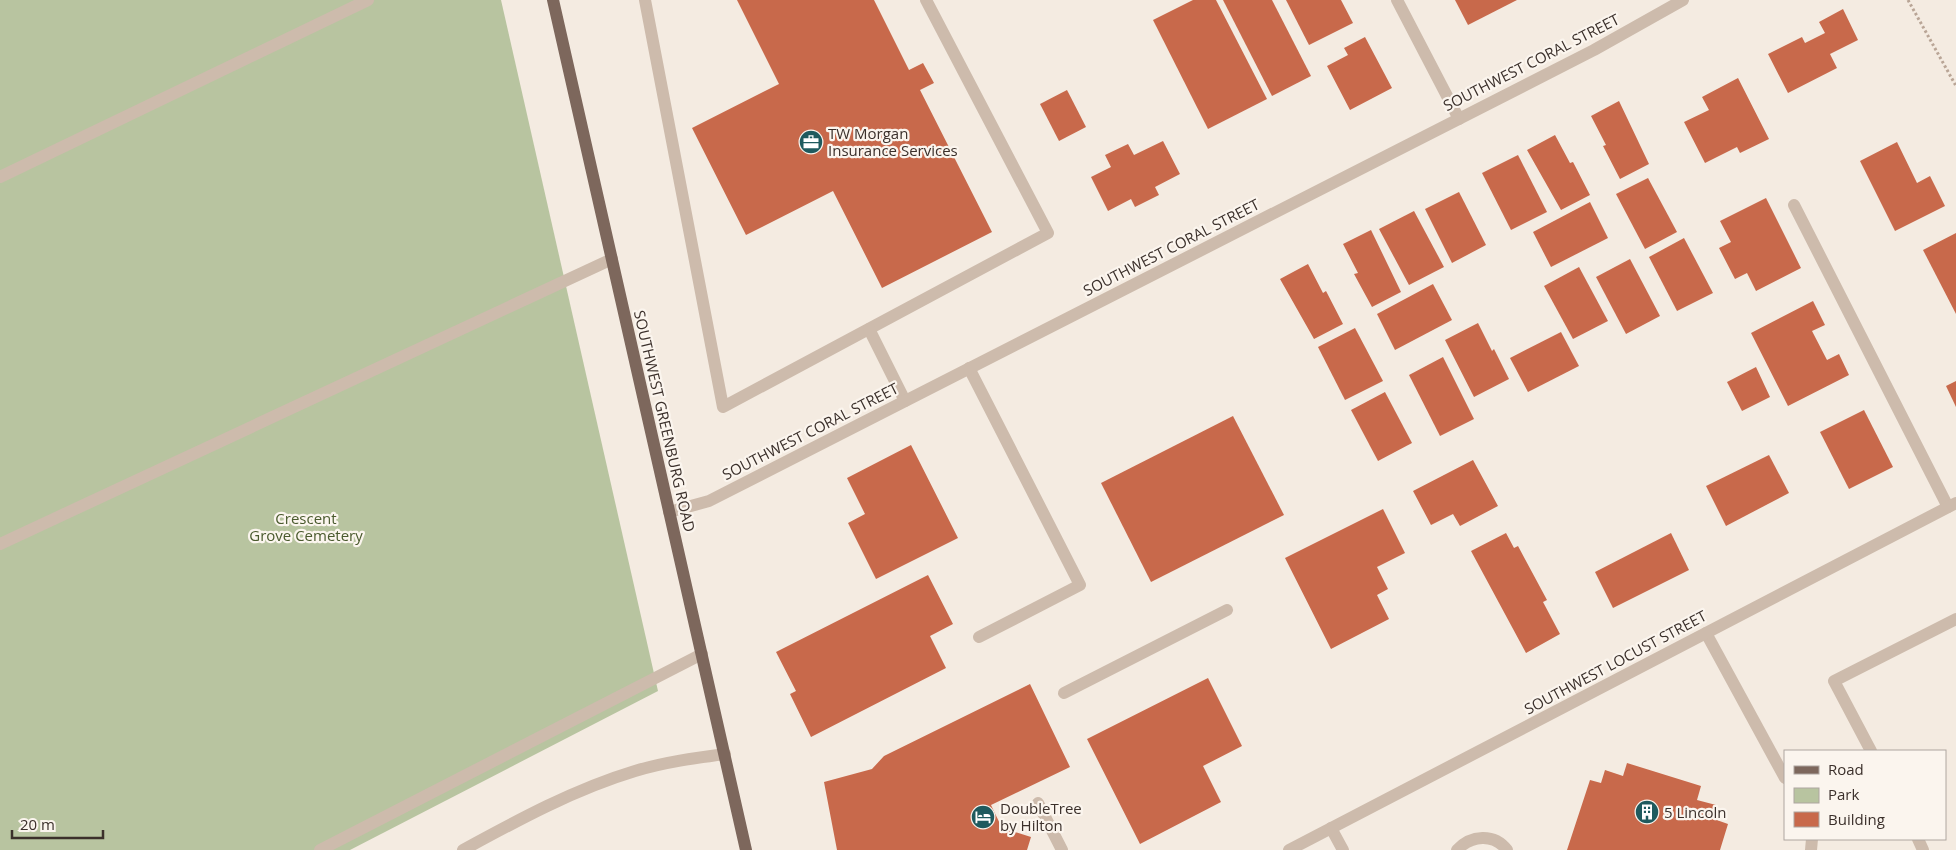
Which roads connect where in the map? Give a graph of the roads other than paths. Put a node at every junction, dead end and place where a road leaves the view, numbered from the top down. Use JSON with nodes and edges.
{"nodes":[{"id":1,"x":368,"y":0,"type":"edge"},
{"id":2,"x":553,"y":0,"type":"edge"},
{"id":3,"x":646,"y":0,"type":"edge"},
{"id":4,"x":926,"y":0,"type":"edge"},
{"id":5,"x":1397,"y":0,"type":"edge"},
{"id":6,"x":1683,"y":0,"type":"edge"},
{"id":7,"x":1459,"y":118,"type":"junction"},
{"id":8,"x":0,"y":177,"type":"edge"},
{"id":9,"x":1794,"y":205,"type":"dead end"},
{"id":10,"x":612,"y":259,"type":"junction"},
{"id":11,"x":869,"y":329,"type":"junction"},
{"id":12,"x":969,"y":368,"type":"junction"},
{"id":13,"x":905,"y":401,"type":"junction"},
{"id":14,"x":1952,"y":505,"type":"edge"},
{"id":15,"x":669,"y":512,"type":"junction"},
{"id":16,"x":0,"y":544,"type":"edge"},
{"id":17,"x":1227,"y":610,"type":"dead end"},
{"id":18,"x":1956,"y":619,"type":"edge"},
{"id":19,"x":1706,"y":633,"type":"junction"},
{"id":20,"x":979,"y":637,"type":"dead end"},
{"id":21,"x":702,"y":654,"type":"junction"},
{"id":22,"x":1064,"y":693,"type":"dead end"},
{"id":23,"x":1870,"y":750,"type":"edge"},
{"id":24,"x":725,"y":754,"type":"junction"},
{"id":25,"x":1784,"y":776,"type":"edge"},
{"id":26,"x":1038,"y":802,"type":"dead end"},
{"id":27,"x":1331,"y":828,"type":"junction"},
{"id":28,"x":320,"y":850,"type":"edge"},
{"id":29,"x":463,"y":850,"type":"edge"},
{"id":30,"x":746,"y":850,"type":"edge"},
{"id":31,"x":1062,"y":850,"type":"edge"},
{"id":32,"x":1289,"y":850,"type":"edge"},
{"id":33,"x":1343,"y":850,"type":"edge"},
{"id":34,"x":1457,"y":850,"type":"edge"},
{"id":35,"x":1507,"y":850,"type":"edge"}],
"edges":[{"from":1,"to":8,"type":"street"},
{"from":2,"to":10,"type":"main road","name":"SOUTHWEST GREENBURG ROAD"},
{"from":3,"to":11,"type":"street"},
{"from":4,"to":11,"type":"street"},
{"from":5,"to":7,"type":"street"},
{"from":6,"to":7,"type":"street","name":"SOUTHWEST CORAL STREET"},
{"from":7,"to":12,"type":"street","name":"SOUTHWEST CORAL STREET"},
{"from":9,"to":14,"type":"street"},
{"from":10,"to":15,"type":"main road","name":"SOUTHWEST GREENBURG ROAD"},
{"from":10,"to":16,"type":"street"},
{"from":11,"to":13,"type":"street"},
{"from":12,"to":13,"type":"street","name":"SOUTHWEST CORAL STREET"},
{"from":12,"to":20,"type":"street"},
{"from":13,"to":15,"type":"street","name":"SOUTHWEST CORAL STREET"},
{"from":14,"to":19,"type":"street","name":"SOUTHWEST LOCUST STREET"},
{"from":15,"to":21,"type":"main road","name":"SOUTHWEST GREENBURG ROAD"},
{"from":17,"to":22,"type":"street"},
{"from":18,"to":23,"type":"street"},
{"from":19,"to":25,"type":"street"},
{"from":19,"to":27,"type":"street","name":"SOUTHWEST LOCUST STREET"},
{"from":21,"to":24,"type":"main road","name":"SOUTHWEST GREENBURG ROAD"},
{"from":21,"to":28,"type":"street"},
{"from":24,"to":29,"type":"street"},
{"from":24,"to":30,"type":"main road","name":"SOUTHWEST GREENBURG ROAD"},
{"from":26,"to":31,"type":"street"},
{"from":27,"to":32,"type":"street","name":"SOUTHWEST LOCUST STREET"},
{"from":27,"to":33,"type":"street"},
{"from":34,"to":35,"type":"street"}]}
